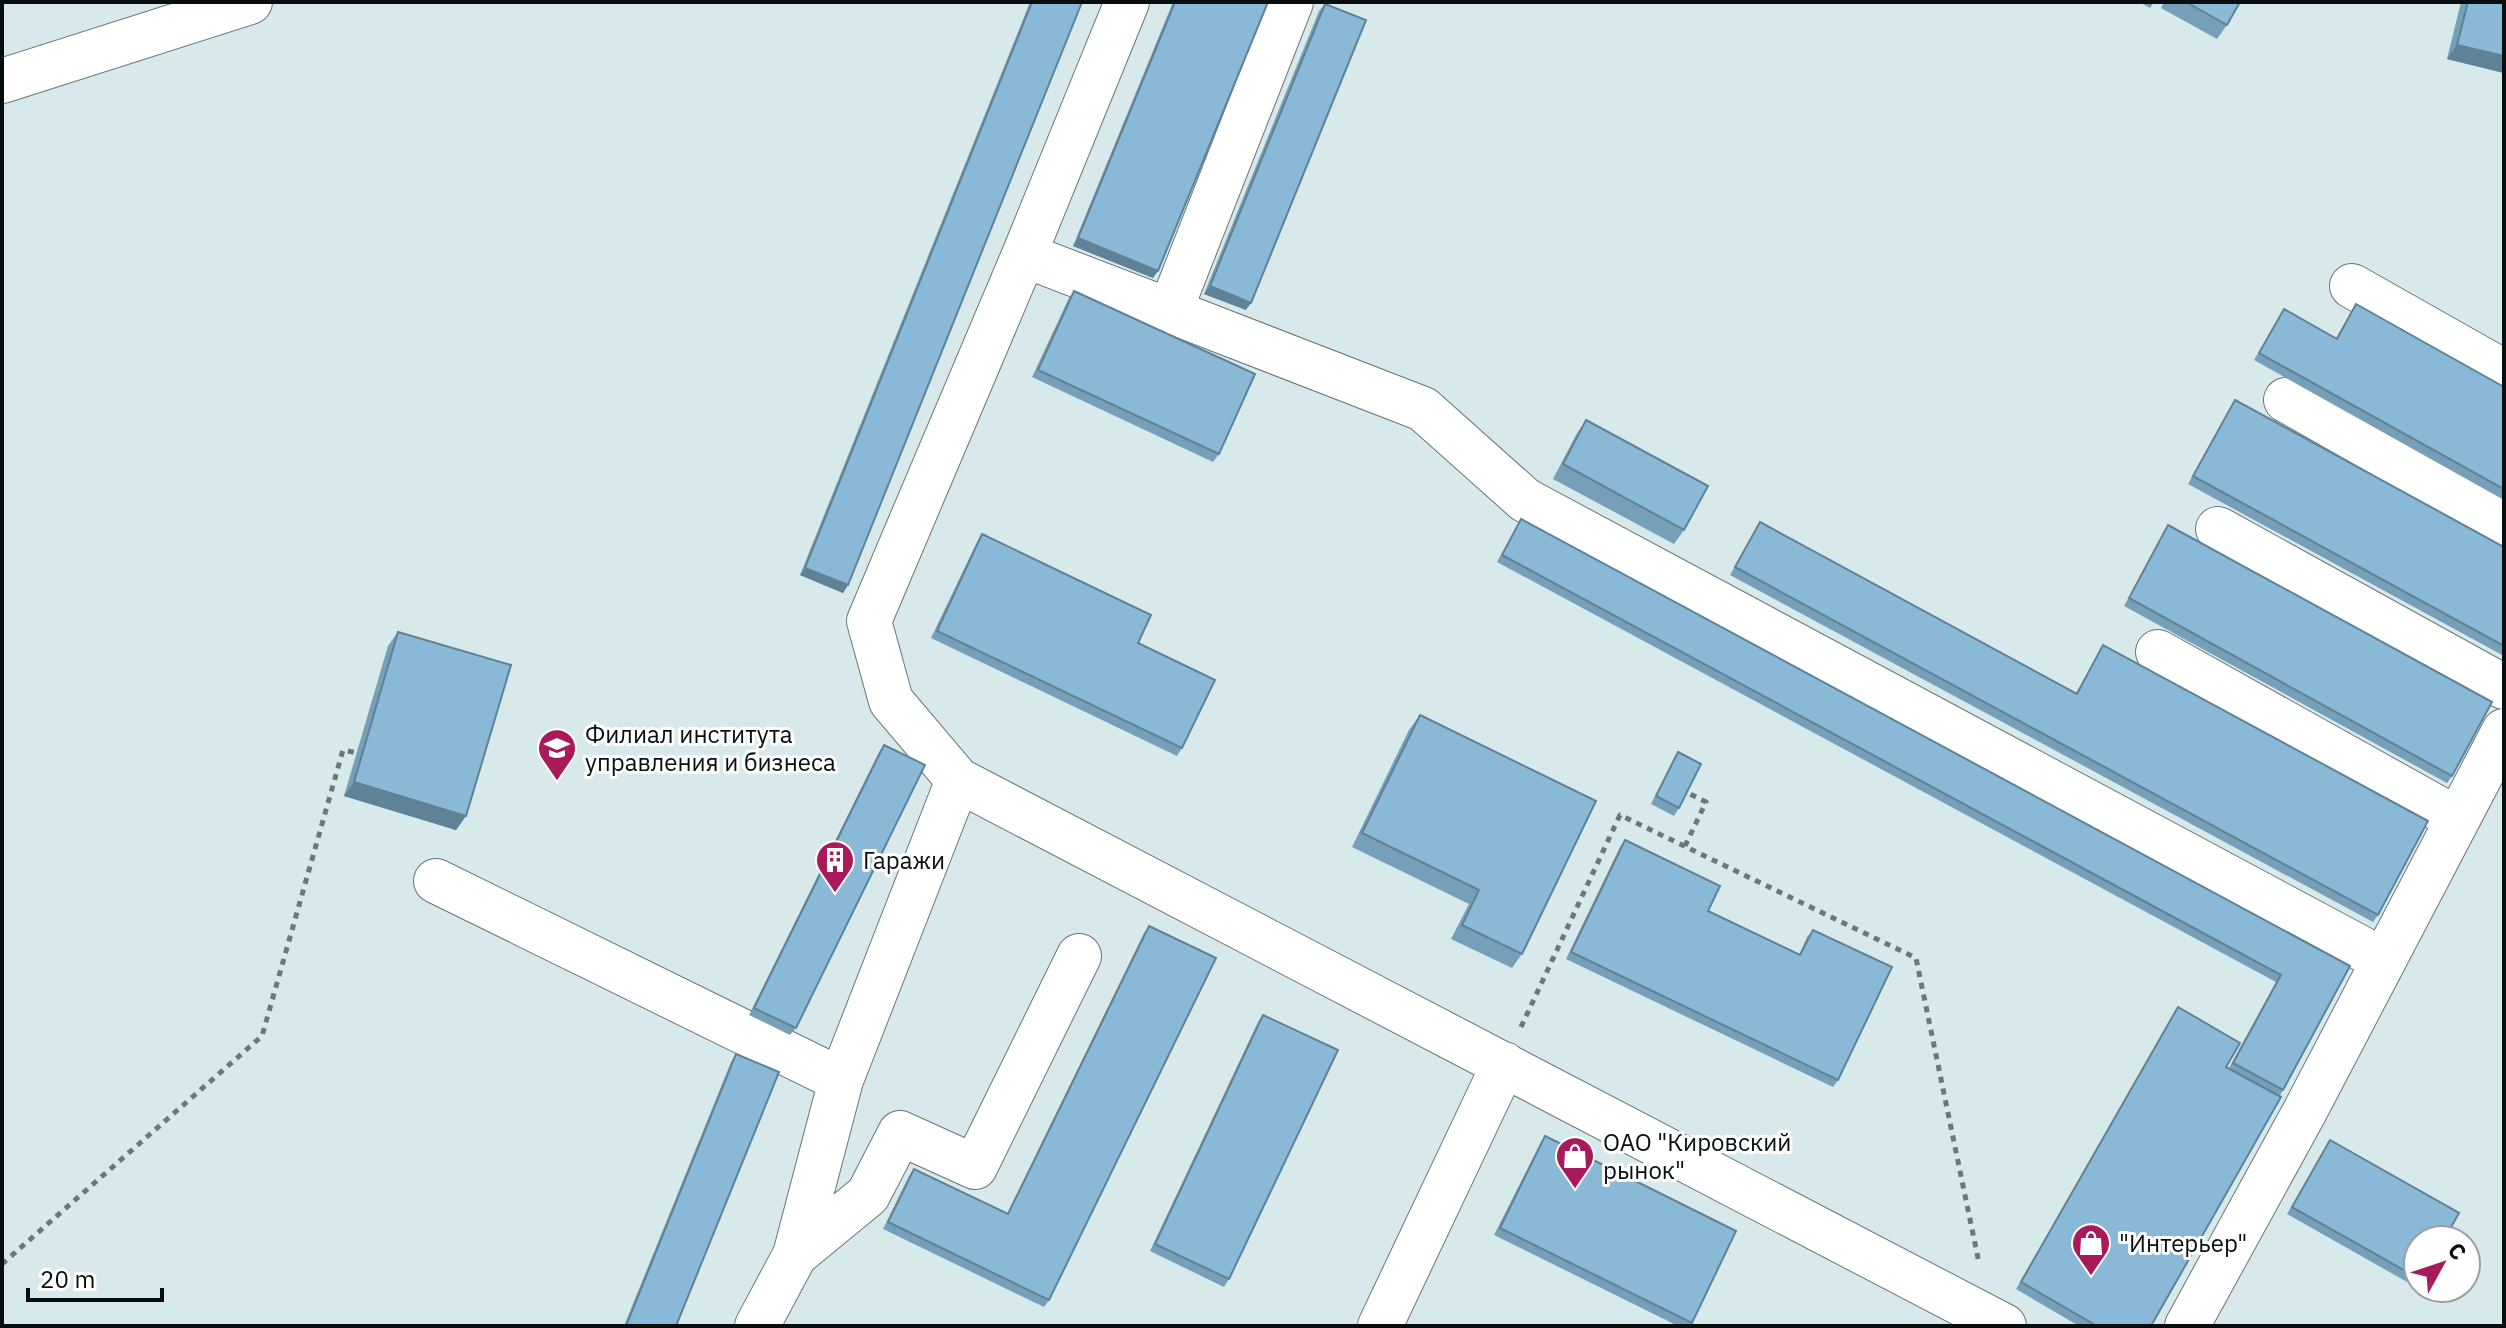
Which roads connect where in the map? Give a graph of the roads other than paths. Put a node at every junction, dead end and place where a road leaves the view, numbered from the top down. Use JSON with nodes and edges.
{"nodes":[{"id":1,"x":250,"y":2,"type":"edge"},
{"id":2,"x":1127,"y":2,"type":"edge"},
{"id":3,"x":1291,"y":2,"type":"edge"},
{"id":4,"x":2,"y":81,"type":"edge"},
{"id":5,"x":1024,"y":255,"type":"junction"},
{"id":6,"x":2352,"y":286,"type":"dead end"},
{"id":7,"x":1170,"y":311,"type":"junction"},
{"id":8,"x":2504,"y":372,"type":"edge"},
{"id":9,"x":2286,"y":400,"type":"dead end"},
{"id":10,"x":2504,"y":524,"type":"edge"},
{"id":11,"x":2218,"y":529,"type":"dead end"},
{"id":12,"x":2158,"y":652,"type":"dead end"},
{"id":13,"x":2504,"y":687,"type":"edge"},
{"id":14,"x":2504,"y":731,"type":"edge"},
{"id":15,"x":958,"y":780,"type":"junction"},
{"id":16,"x":2457,"y":819,"type":"junction"},
{"id":17,"x":436,"y":881,"type":"dead end"},
{"id":18,"x":1079,"y":956,"type":"dead end"},
{"id":19,"x":2383,"y":960,"type":"junction"},
{"id":20,"x":1504,"y":1064,"type":"junction"},
{"id":21,"x":841,"y":1080,"type":"junction"},
{"id":22,"x":795,"y":1255,"type":"junction"},
{"id":23,"x":1997,"y":1322,"type":"edge"},
{"id":24,"x":757,"y":1326,"type":"edge"},
{"id":25,"x":1380,"y":1326,"type":"edge"},
{"id":26,"x":2187,"y":1326,"type":"edge"}],
"edges":[{"from":1,"to":4,"type":"lane"},
{"from":2,"to":5,"type":"lane"},
{"from":3,"to":7,"type":"lane"},
{"from":5,"to":7,"type":"lane"},
{"from":5,"to":15,"type":"lane"},
{"from":6,"to":8,"type":"lane"},
{"from":7,"to":19,"type":"lane"},
{"from":9,"to":10,"type":"lane"},
{"from":11,"to":13,"type":"lane"},
{"from":12,"to":16,"type":"lane"},
{"from":14,"to":16,"type":"lane"},
{"from":15,"to":20,"type":"lane"},
{"from":15,"to":21,"type":"lane"},
{"from":16,"to":19,"type":"lane"},
{"from":17,"to":21,"type":"lane"},
{"from":18,"to":22,"type":"lane"},
{"from":19,"to":26,"type":"lane"},
{"from":20,"to":23,"type":"lane"},
{"from":20,"to":25,"type":"lane"},
{"from":21,"to":22,"type":"lane"},
{"from":22,"to":24,"type":"lane"}]}
